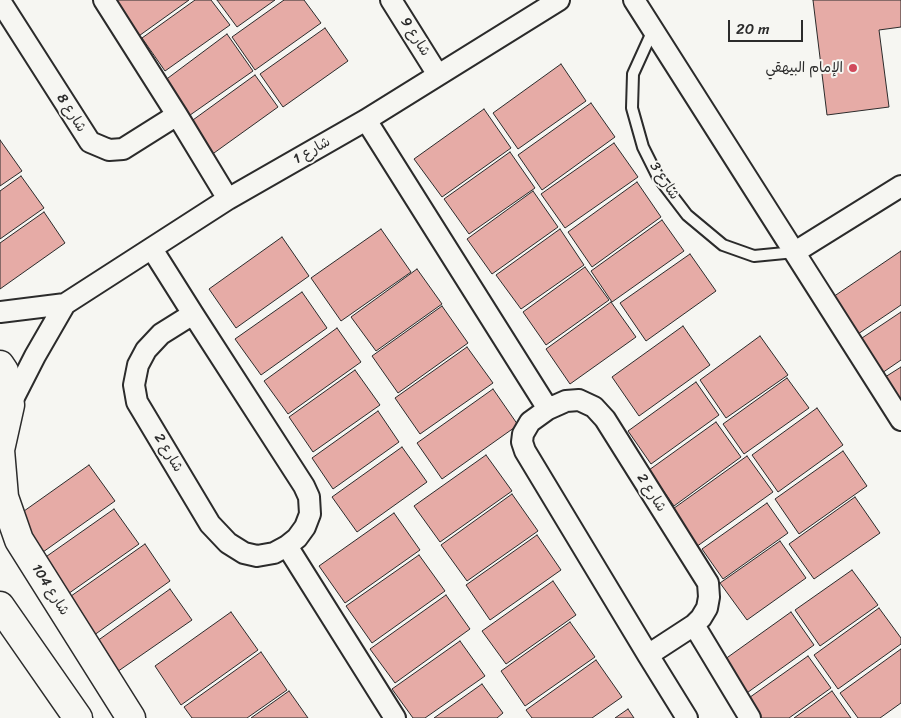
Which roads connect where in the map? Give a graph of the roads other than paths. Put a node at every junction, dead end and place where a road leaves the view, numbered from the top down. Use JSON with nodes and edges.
{"nodes":[{"id":1,"x":104,"y":0,"type":"edge"},
{"id":2,"x":392,"y":0,"type":"edge"},
{"id":3,"x":560,"y":0,"type":"edge"},
{"id":4,"x":634,"y":0,"type":"edge"},
{"id":5,"x":0,"y":1,"type":"edge"},
{"id":6,"x":653,"y":30,"type":"junction"},
{"id":7,"x":438,"y":75,"type":"junction"},
{"id":8,"x":177,"y":115,"type":"junction"},
{"id":9,"x":366,"y":120,"type":"junction"},
{"id":10,"x":901,"y":186,"type":"edge"},
{"id":11,"x":228,"y":199,"type":"junction"},
{"id":12,"x":152,"y":249,"type":"junction"},
{"id":13,"x":795,"y":252,"type":"junction"},
{"id":14,"x":66,"y":304,"type":"junction"},
{"id":15,"x":0,"y":312,"type":"edge"},
{"id":16,"x":193,"y":314,"type":"junction"},
{"id":17,"x":0,"y":365,"type":"edge"},
{"id":18,"x":10,"y":405,"type":"junction"},
{"id":19,"x":548,"y":410,"type":"junction"},
{"id":20,"x":901,"y":420,"type":"edge"},
{"id":21,"x":0,"y":450,"type":"edge"},
{"id":22,"x":287,"y":546,"type":"junction"},
{"id":23,"x":0,"y":606,"type":"edge"},
{"id":24,"x":694,"y":626,"type":"junction"},
{"id":25,"x":648,"y":655,"type":"junction"},
{"id":26,"x":78,"y":718,"type":"edge"},
{"id":27,"x":131,"y":718,"type":"edge"},
{"id":28,"x":395,"y":718,"type":"edge"},
{"id":29,"x":687,"y":718,"type":"edge"},
{"id":30,"x":750,"y":718,"type":"edge"}],
"edges":[{"from":1,"to":8,"type":"street"},
{"from":2,"to":7,"type":"street","name":"شارع 9"},
{"from":3,"to":7,"type":"street","name":"شارع 1"},
{"from":4,"to":6,"type":"street"},
{"from":5,"to":8,"type":"street","name":"شارع 8"},
{"from":6,"to":13,"type":"street"},
{"from":6,"to":13,"type":"lane","name":"شارع 3"},
{"from":7,"to":9,"type":"street","name":"شارع 1"},
{"from":8,"to":11,"type":"street"},
{"from":9,"to":11,"type":"street","name":"شارع 1"},
{"from":9,"to":19,"type":"street"},
{"from":10,"to":13,"type":"street","name":"شارع 3"},
{"from":11,"to":12,"type":"street","name":"شارع 1"},
{"from":12,"to":14,"type":"street","name":"شارع 1"},
{"from":12,"to":16,"type":"street","name":"شارع 2"},
{"from":13,"to":20,"type":"street"},
{"from":14,"to":15,"type":"street","name":"شارع 1"},
{"from":14,"to":18,"type":"street","name":"شارع 1"},
{"from":16,"to":22,"type":"street","name":"شارع 2"},
{"from":16,"to":22,"type":"street","name":"شارع 2"},
{"from":17,"to":18,"type":"street"},
{"from":18,"to":21,"type":"street","name":"شارع 104"},
{"from":19,"to":24,"type":"street","name":"شارع 2"},
{"from":19,"to":25,"type":"street","name":"شارع 2"},
{"from":21,"to":27,"type":"street","name":"شارع 104"},
{"from":22,"to":28,"type":"street"},
{"from":23,"to":26,"type":"street"},
{"from":24,"to":25,"type":"street","name":"شارع 2"},
{"from":24,"to":30,"type":"street"},
{"from":25,"to":29,"type":"street","name":"شارع 2"}]}
